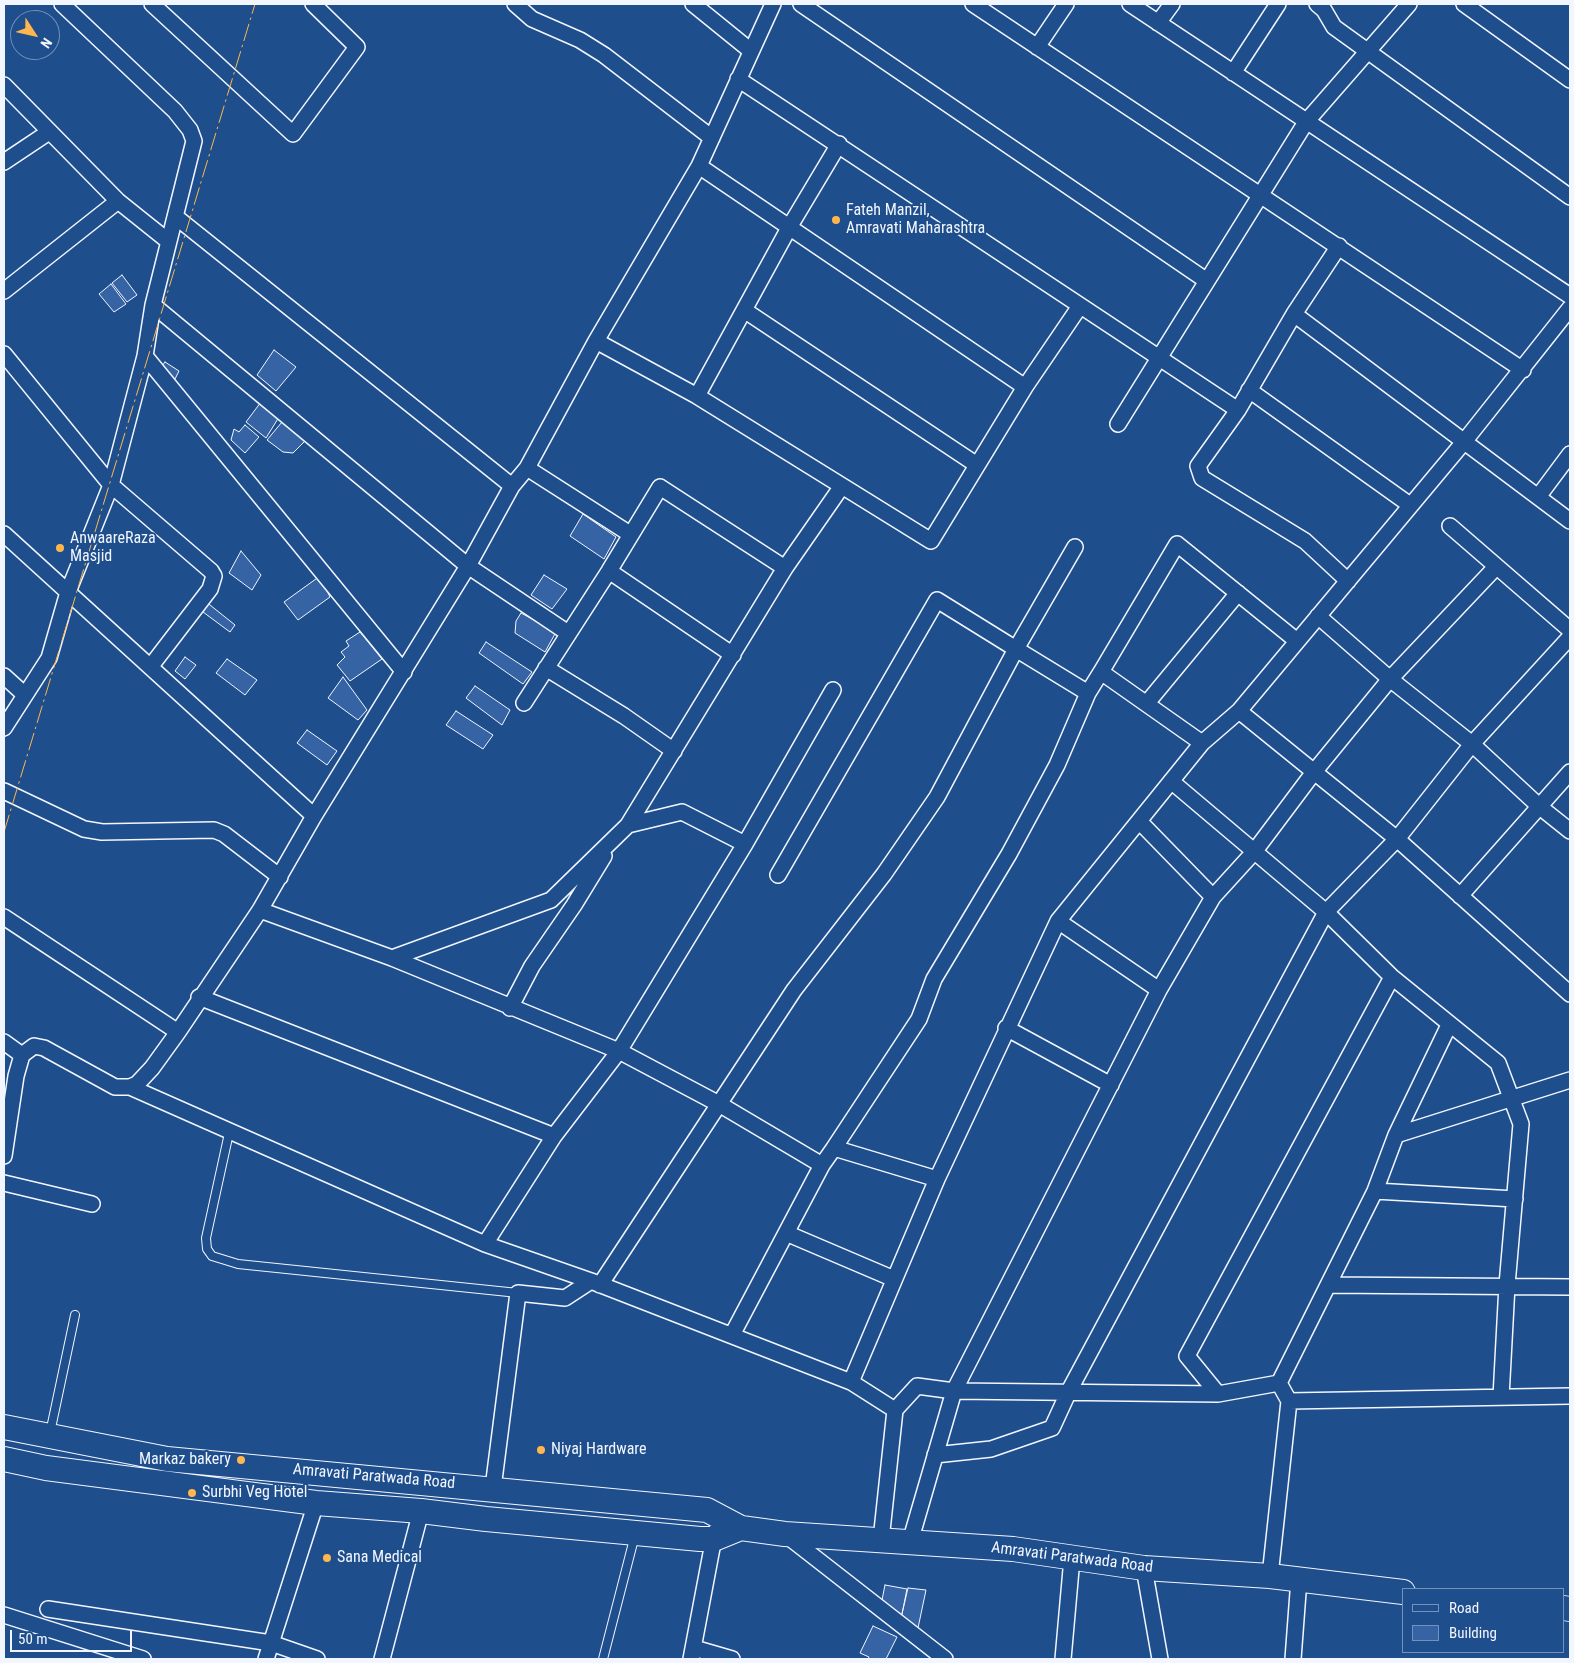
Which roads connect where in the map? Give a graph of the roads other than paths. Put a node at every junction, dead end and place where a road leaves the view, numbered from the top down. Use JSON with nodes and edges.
{"nodes":[{"id":1,"x":62,"y":4,"type":"edge"},
{"id":2,"x":152,"y":4,"type":"edge"},
{"id":3,"x":313,"y":4,"type":"edge"},
{"id":4,"x":515,"y":4,"type":"edge"},
{"id":5,"x":693,"y":4,"type":"edge"},
{"id":6,"x":772,"y":4,"type":"edge"},
{"id":7,"x":801,"y":4,"type":"edge"},
{"id":8,"x":973,"y":4,"type":"edge"},
{"id":9,"x":1066,"y":4,"type":"edge"},
{"id":10,"x":1130,"y":4,"type":"edge"},
{"id":11,"x":1172,"y":4,"type":"edge"},
{"id":12,"x":1278,"y":4,"type":"edge"},
{"id":13,"x":1317,"y":4,"type":"edge"},
{"id":14,"x":1409,"y":4,"type":"edge"},
{"id":15,"x":1464,"y":4,"type":"edge"},
{"id":16,"x":1158,"y":23,"type":"junction"},
{"id":17,"x":1037,"y":47,"type":"junction"},
{"id":18,"x":1367,"y":50,"type":"junction"},
{"id":19,"x":751,"y":51,"type":"junction"},
{"id":20,"x":1233,"y":73,"type":"junction"},
{"id":21,"x":738,"y":79,"type":"junction"},
{"id":22,"x":1570,"y":80,"type":"edge"},
{"id":23,"x":4,"y":85,"type":"edge"},
{"id":24,"x":1306,"y":122,"type":"junction"},
{"id":25,"x":49,"y":132,"type":"junction"},
{"id":26,"x":712,"y":138,"type":"junction"},
{"id":27,"x":839,"y":144,"type":"junction"},
{"id":28,"x":4,"y":162,"type":"edge"},
{"id":29,"x":699,"y":166,"type":"junction"},
{"id":30,"x":1259,"y":196,"type":"junction"},
{"id":31,"x":1570,"y":197,"type":"edge"},
{"id":32,"x":118,"y":201,"type":"junction"},
{"id":33,"x":176,"y":217,"type":"junction"},
{"id":34,"x":790,"y":226,"type":"junction"},
{"id":35,"x":168,"y":241,"type":"junction"},
{"id":36,"x":1339,"y":246,"type":"junction"},
{"id":37,"x":1206,"y":281,"type":"junction"},
{"id":38,"x":4,"y":291,"type":"edge"},
{"id":39,"x":1570,"y":296,"type":"edge"},
{"id":40,"x":153,"y":305,"type":"junction"},
{"id":41,"x":1080,"y":306,"type":"junction"},
{"id":42,"x":1570,"y":308,"type":"edge"},
{"id":43,"x":744,"y":310,"type":"junction"},
{"id":44,"x":1294,"y":314,"type":"junction"},
{"id":45,"x":596,"y":341,"type":"junction"},
{"id":46,"x":4,"y":354,"type":"edge"},
{"id":47,"x":146,"y":356,"type":"junction"},
{"id":48,"x":1159,"y":357,"type":"junction"},
{"id":49,"x":1523,"y":370,"type":"junction"},
{"id":50,"x":1025,"y":387,"type":"junction"},
{"id":51,"x":1249,"y":390,"type":"junction"},
{"id":52,"x":697,"y":396,"type":"junction"},
{"id":53,"x":1238,"y":410,"type":"junction"},
{"id":54,"x":1118,"y":424,"type":"dead end"},
{"id":55,"x":1463,"y":443,"type":"junction"},
{"id":56,"x":1570,"y":454,"type":"edge"},
{"id":57,"x":977,"y":465,"type":"junction"},
{"id":58,"x":527,"y":468,"type":"junction"},
{"id":59,"x":111,"y":485,"type":"junction"},
{"id":60,"x":512,"y":486,"type":"junction"},
{"id":61,"x":842,"y":486,"type":"junction"},
{"id":62,"x":1538,"y":497,"type":"junction"},
{"id":63,"x":1410,"y":505,"type":"junction"},
{"id":64,"x":1570,"y":521,"type":"edge"},
{"id":65,"x":1450,"y":526,"type":"dead end"},
{"id":66,"x":4,"y":534,"type":"edge"},
{"id":67,"x":630,"y":534,"type":"junction"},
{"id":68,"x":1075,"y":547,"type":"dead end"},
{"id":69,"x":468,"y":566,"type":"junction"},
{"id":70,"x":1496,"y":567,"type":"junction"},
{"id":71,"x":785,"y":568,"type":"junction"},
{"id":72,"x":609,"y":571,"type":"junction"},
{"id":73,"x":1348,"y":581,"type":"junction"},
{"id":74,"x":68,"y":592,"type":"junction"},
{"id":75,"x":1238,"y":593,"type":"junction"},
{"id":76,"x":1318,"y":616,"type":"junction"},
{"id":77,"x":1570,"y":630,"type":"edge"},
{"id":78,"x":568,"y":633,"type":"junction"},
{"id":79,"x":1570,"y":638,"type":"edge"},
{"id":80,"x":1298,"y":641,"type":"junction"},
{"id":81,"x":1016,"y":650,"type":"junction"},
{"id":82,"x":733,"y":654,"type":"junction"},
{"id":83,"x":151,"y":666,"type":"junction"},
{"id":84,"x":546,"y":668,"type":"junction"},
{"id":85,"x":404,"y":672,"type":"junction"},
{"id":86,"x":1101,"y":672,"type":"junction"},
{"id":87,"x":4,"y":676,"type":"edge"},
{"id":88,"x":1390,"y":679,"type":"junction"},
{"id":89,"x":834,"y":690,"type":"dead end"},
{"id":90,"x":1088,"y":693,"type":"junction"},
{"id":91,"x":25,"y":695,"type":"junction"},
{"id":92,"x":1147,"y":702,"type":"junction"},
{"id":93,"x":524,"y":703,"type":"dead end"},
{"id":94,"x":1239,"y":711,"type":"junction"},
{"id":95,"x":4,"y":728,"type":"edge"},
{"id":96,"x":1202,"y":743,"type":"junction"},
{"id":97,"x":1472,"y":744,"type":"junction"},
{"id":98,"x":674,"y":751,"type":"junction"},
{"id":99,"x":1314,"y":772,"type":"junction"},
{"id":100,"x":1570,"y":772,"type":"edge"},
{"id":101,"x":1172,"y":781,"type":"junction"},
{"id":102,"x":4,"y":791,"type":"edge"},
{"id":103,"x":1540,"y":807,"type":"junction"},
{"id":104,"x":314,"y":816,"type":"junction"},
{"id":105,"x":1139,"y":821,"type":"junction"},
{"id":106,"x":628,"y":825,"type":"junction"},
{"id":107,"x":1570,"y":831,"type":"edge"},
{"id":108,"x":1397,"y":839,"type":"junction"},
{"id":109,"x":611,"y":843,"type":"junction"},
{"id":110,"x":745,"y":844,"type":"junction"},
{"id":111,"x":1254,"y":852,"type":"junction"},
{"id":112,"x":778,"y":875,"type":"dead end"},
{"id":113,"x":280,"y":877,"type":"junction"},
{"id":114,"x":1460,"y":896,"type":"junction"},
{"id":115,"x":1213,"y":897,"type":"junction"},
{"id":116,"x":260,"y":910,"type":"junction"},
{"id":117,"x":1326,"y":912,"type":"junction"},
{"id":118,"x":4,"y":917,"type":"edge"},
{"id":119,"x":1058,"y":921,"type":"junction"},
{"id":120,"x":392,"y":958,"type":"junction"},
{"id":121,"x":1392,"y":977,"type":"junction"},
{"id":122,"x":1159,"y":990,"type":"junction"},
{"id":123,"x":1570,"y":994,"type":"edge"},
{"id":124,"x":199,"y":997,"type":"junction"},
{"id":125,"x":510,"y":1008,"type":"junction"},
{"id":126,"x":1449,"y":1025,"type":"junction"},
{"id":127,"x":1006,"y":1028,"type":"junction"},
{"id":128,"x":178,"y":1032,"type":"junction"},
{"id":129,"x":4,"y":1042,"type":"edge"},
{"id":130,"x":619,"y":1051,"type":"junction"},
{"id":131,"x":22,"y":1055,"type":"junction"},
{"id":132,"x":1570,"y":1080,"type":"edge"},
{"id":133,"x":1111,"y":1085,"type":"junction"},
{"id":134,"x":130,"y":1087,"type":"junction"},
{"id":135,"x":1512,"y":1100,"type":"junction"},
{"id":136,"x":720,"y":1104,"type":"junction"},
{"id":137,"x":229,"y":1133,"type":"junction"},
{"id":138,"x":1396,"y":1135,"type":"junction"},
{"id":139,"x":554,"y":1136,"type":"junction"},
{"id":140,"x":834,"y":1148,"type":"junction"},
{"id":141,"x":4,"y":1156,"type":"edge"},
{"id":142,"x":822,"y":1165,"type":"junction"},
{"id":143,"x":937,"y":1179,"type":"junction"},
{"id":144,"x":4,"y":1182,"type":"edge"},
{"id":145,"x":1376,"y":1191,"type":"junction"},
{"id":146,"x":1515,"y":1199,"type":"junction"},
{"id":147,"x":92,"y":1204,"type":"dead end"},
{"id":148,"x":786,"y":1233,"type":"junction"},
{"id":149,"x":485,"y":1244,"type":"junction"},
{"id":150,"x":894,"y":1279,"type":"junction"},
{"id":151,"x":596,"y":1283,"type":"junction"},
{"id":152,"x":1329,"y":1285,"type":"junction"},
{"id":153,"x":1507,"y":1285,"type":"junction"},
{"id":154,"x":1570,"y":1287,"type":"edge"},
{"id":155,"x":518,"y":1293,"type":"junction"},
{"id":156,"x":75,"y":1315,"type":"dead end"},
{"id":157,"x":732,"y":1335,"type":"junction"},
{"id":158,"x":851,"y":1382,"type":"junction"},
{"id":159,"x":1279,"y":1383,"type":"junction"},
{"id":160,"x":954,"y":1391,"type":"junction"},
{"id":161,"x":1069,"y":1391,"type":"junction"},
{"id":162,"x":1218,"y":1394,"type":"junction"},
{"id":163,"x":1570,"y":1396,"type":"edge"},
{"id":164,"x":1501,"y":1397,"type":"junction"},
{"id":165,"x":1289,"y":1401,"type":"junction"},
{"id":166,"x":895,"y":1410,"type":"junction"},
{"id":167,"x":4,"y":1426,"type":"edge"},
{"id":168,"x":49,"y":1435,"type":"junction"},
{"id":169,"x":936,"y":1455,"type":"junction"},
{"id":170,"x":4,"y":1460,"type":"edge"},
{"id":171,"x":493,"y":1488,"type":"junction"},
{"id":172,"x":316,"y":1503,"type":"junction"},
{"id":173,"x":421,"y":1511,"type":"junction"},
{"id":174,"x":718,"y":1514,"type":"junction"},
{"id":175,"x":741,"y":1528,"type":"junction"},
{"id":176,"x":636,"y":1533,"type":"junction"},
{"id":177,"x":784,"y":1534,"type":"junction"},
{"id":178,"x":714,"y":1539,"type":"junction"},
{"id":179,"x":881,"y":1540,"type":"junction"},
{"id":180,"x":910,"y":1542,"type":"junction"},
{"id":181,"x":1072,"y":1558,"type":"junction"},
{"id":182,"x":1144,"y":1568,"type":"junction"},
{"id":183,"x":1270,"y":1576,"type":"junction"},
{"id":184,"x":1299,"y":1580,"type":"junction"},
{"id":185,"x":1402,"y":1592,"type":"edge"},
{"id":186,"x":48,"y":1609,"type":"dead end"},
{"id":187,"x":4,"y":1615,"type":"edge"},
{"id":188,"x":271,"y":1644,"type":"junction"},
{"id":189,"x":922,"y":1652,"type":"edge"},
{"id":190,"x":692,"y":1653,"type":"edge"},
{"id":191,"x":143,"y":1659,"type":"edge"},
{"id":192,"x":266,"y":1659,"type":"edge"},
{"id":193,"x":317,"y":1659,"type":"edge"},
{"id":194,"x":382,"y":1659,"type":"edge"},
{"id":195,"x":603,"y":1659,"type":"edge"},
{"id":196,"x":732,"y":1659,"type":"edge"},
{"id":197,"x":945,"y":1659,"type":"edge"},
{"id":198,"x":1063,"y":1659,"type":"edge"},
{"id":199,"x":1160,"y":1659,"type":"edge"},
{"id":200,"x":1293,"y":1659,"type":"edge"}],
"edges":[{"from":1,"to":33,"type":"street"},
{"from":2,"to":3,"type":"street"},
{"from":4,"to":26,"type":"street"},
{"from":5,"to":19,"type":"street"},
{"from":6,"to":19,"type":"street"},
{"from":7,"to":37,"type":"street"},
{"from":8,"to":17,"type":"street"},
{"from":9,"to":17,"type":"street"},
{"from":10,"to":16,"type":"street"},
{"from":11,"to":16,"type":"street"},
{"from":12,"to":20,"type":"street"},
{"from":13,"to":18,"type":"street"},
{"from":14,"to":18,"type":"street"},
{"from":15,"to":22,"type":"street"},
{"from":16,"to":20,"type":"street"},
{"from":17,"to":30,"type":"street"},
{"from":18,"to":24,"type":"street"},
{"from":18,"to":31,"type":"street"},
{"from":19,"to":21,"type":"street"},
{"from":20,"to":24,"type":"street"},
{"from":21,"to":26,"type":"street"},
{"from":21,"to":27,"type":"street"},
{"from":23,"to":25,"type":"street"},
{"from":24,"to":30,"type":"street"},
{"from":24,"to":39,"type":"street"},
{"from":25,"to":28,"type":"street"},
{"from":25,"to":32,"type":"street"},
{"from":26,"to":29,"type":"street"},
{"from":27,"to":34,"type":"street"},
{"from":27,"to":41,"type":"street"},
{"from":29,"to":34,"type":"street"},
{"from":29,"to":45,"type":"street"},
{"from":30,"to":36,"type":"street"},
{"from":30,"to":37,"type":"street"},
{"from":32,"to":35,"type":"street"},
{"from":32,"to":38,"type":"street"},
{"from":33,"to":35,"type":"street"},
{"from":33,"to":60,"type":"street"},
{"from":34,"to":43,"type":"street"},
{"from":34,"to":50,"type":"street"},
{"from":35,"to":40,"type":"street"},
{"from":36,"to":44,"type":"street"},
{"from":36,"to":49,"type":"street"},
{"from":37,"to":48,"type":"street"},
{"from":40,"to":47,"type":"street"},
{"from":40,"to":69,"type":"street"},
{"from":41,"to":48,"type":"street"},
{"from":41,"to":50,"type":"street"},
{"from":42,"to":49,"type":"street"},
{"from":43,"to":52,"type":"street"},
{"from":43,"to":57,"type":"street"},
{"from":44,"to":51,"type":"street"},
{"from":44,"to":55,"type":"street"},
{"from":45,"to":52,"type":"street"},
{"from":45,"to":58,"type":"street"},
{"from":46,"to":59,"type":"street"},
{"from":47,"to":59,"type":"street"},
{"from":47,"to":85,"type":"street"},
{"from":48,"to":53,"type":"street"},
{"from":48,"to":54,"type":"street"},
{"from":49,"to":55,"type":"street"},
{"from":50,"to":57,"type":"street"},
{"from":51,"to":53,"type":"street"},
{"from":51,"to":63,"type":"street"},
{"from":52,"to":61,"type":"street"},
{"from":53,"to":73,"type":"street"},
{"from":55,"to":62,"type":"street"},
{"from":55,"to":63,"type":"street"},
{"from":56,"to":62,"type":"street"},
{"from":57,"to":61,"type":"street"},
{"from":58,"to":60,"type":"street"},
{"from":58,"to":67,"type":"street"},
{"from":59,"to":74,"type":"street"},
{"from":59,"to":83,"type":"street"},
{"from":60,"to":69,"type":"street"},
{"from":61,"to":71,"type":"street"},
{"from":62,"to":64,"type":"street"},
{"from":63,"to":73,"type":"street"},
{"from":65,"to":70,"type":"street"},
{"from":66,"to":74,"type":"street"},
{"from":67,"to":71,"type":"street"},
{"from":67,"to":72,"type":"street"},
{"from":68,"to":81,"type":"street"},
{"from":69,"to":78,"type":"street"},
{"from":69,"to":85,"type":"street"},
{"from":70,"to":77,"type":"street"},
{"from":70,"to":88,"type":"street"},
{"from":71,"to":82,"type":"street"},
{"from":72,"to":78,"type":"street"},
{"from":72,"to":82,"type":"street"},
{"from":73,"to":76,"type":"street"},
{"from":74,"to":83,"type":"street"},
{"from":74,"to":91,"type":"street"},
{"from":75,"to":80,"type":"street"},
{"from":75,"to":86,"type":"street"},
{"from":75,"to":92,"type":"street"},
{"from":76,"to":80,"type":"street"},
{"from":76,"to":88,"type":"street"},
{"from":78,"to":84,"type":"street"},
{"from":79,"to":97,"type":"street"},
{"from":80,"to":94,"type":"street"},
{"from":81,"to":90,"type":"street"},
{"from":81,"to":112,"type":"street"},
{"from":81,"to":136,"type":"street"},
{"from":82,"to":98,"type":"street"},
{"from":83,"to":104,"type":"street"},
{"from":84,"to":93,"type":"street"},
{"from":84,"to":98,"type":"street"},
{"from":85,"to":104,"type":"street"},
{"from":86,"to":90,"type":"street"},
{"from":86,"to":92,"type":"street"},
{"from":87,"to":91,"type":"street"},
{"from":88,"to":97,"type":"street"},
{"from":88,"to":99,"type":"street"},
{"from":89,"to":110,"type":"street"},
{"from":90,"to":140,"type":"street"},
{"from":91,"to":95,"type":"street"},
{"from":92,"to":96,"type":"street"},
{"from":94,"to":96,"type":"street"},
{"from":94,"to":99,"type":"street"},
{"from":96,"to":101,"type":"street"},
{"from":97,"to":103,"type":"street"},
{"from":97,"to":108,"type":"street"},
{"from":98,"to":106,"type":"street"},
{"from":99,"to":108,"type":"street"},
{"from":99,"to":111,"type":"street"},
{"from":100,"to":103,"type":"street"},
{"from":101,"to":105,"type":"street"},
{"from":101,"to":111,"type":"street"},
{"from":102,"to":113,"type":"street"},
{"from":103,"to":107,"type":"street"},
{"from":103,"to":114,"type":"street"},
{"from":104,"to":113,"type":"street"},
{"from":105,"to":115,"type":"street"},
{"from":105,"to":119,"type":"street"},
{"from":106,"to":109,"type":"street"},
{"from":106,"to":110,"type":"street"},
{"from":108,"to":114,"type":"street"},
{"from":108,"to":117,"type":"street"},
{"from":109,"to":120,"type":"street"},
{"from":109,"to":125,"type":"street"},
{"from":110,"to":130,"type":"street"},
{"from":111,"to":115,"type":"street"},
{"from":111,"to":117,"type":"street"},
{"from":113,"to":116,"type":"street"},
{"from":114,"to":123,"type":"street"},
{"from":115,"to":122,"type":"street"},
{"from":116,"to":120,"type":"street"},
{"from":116,"to":124,"type":"street"},
{"from":117,"to":121,"type":"street"},
{"from":117,"to":161,"type":"street"},
{"from":118,"to":128,"type":"street"},
{"from":119,"to":122,"type":"street"},
{"from":119,"to":127,"type":"street"},
{"from":120,"to":125,"type":"street"},
{"from":121,"to":126,"type":"street"},
{"from":121,"to":162,"type":"street"},
{"from":122,"to":133,"type":"street"},
{"from":124,"to":128,"type":"street"},
{"from":124,"to":139,"type":"street"},
{"from":125,"to":130,"type":"street"},
{"from":126,"to":135,"type":"street"},
{"from":126,"to":138,"type":"street"},
{"from":127,"to":133,"type":"street"},
{"from":127,"to":143,"type":"street"},
{"from":128,"to":134,"type":"street"},
{"from":129,"to":131,"type":"street"},
{"from":130,"to":136,"type":"street"},
{"from":130,"to":139,"type":"street"},
{"from":131,"to":134,"type":"street"},
{"from":131,"to":141,"type":"street"},
{"from":132,"to":135,"type":"street"},
{"from":133,"to":160,"type":"street"},
{"from":134,"to":137,"type":"street"},
{"from":135,"to":138,"type":"street"},
{"from":135,"to":146,"type":"street"},
{"from":136,"to":142,"type":"street"},
{"from":136,"to":151,"type":"street"},
{"from":137,"to":149,"type":"street"},
{"from":137,"to":155,"type":"lane"},
{"from":138,"to":145,"type":"street"},
{"from":139,"to":149,"type":"street"},
{"from":140,"to":142,"type":"street"},
{"from":140,"to":143,"type":"street"},
{"from":142,"to":148,"type":"street"},
{"from":143,"to":150,"type":"street"},
{"from":144,"to":147,"type":"street"},
{"from":145,"to":146,"type":"street"},
{"from":145,"to":152,"type":"street"},
{"from":146,"to":153,"type":"street"},
{"from":148,"to":150,"type":"street"},
{"from":148,"to":157,"type":"street"},
{"from":149,"to":151,"type":"street"},
{"from":150,"to":158,"type":"street"},
{"from":151,"to":155,"type":"street"},
{"from":151,"to":157,"type":"street"},
{"from":152,"to":153,"type":"street"},
{"from":152,"to":159,"type":"street"},
{"from":153,"to":154,"type":"street"},
{"from":153,"to":164,"type":"street"},
{"from":155,"to":171,"type":"street"},
{"from":156,"to":168,"type":"lane"},
{"from":157,"to":158,"type":"street"},
{"from":158,"to":166,"type":"street"},
{"from":159,"to":162,"type":"street"},
{"from":159,"to":165,"type":"street"},
{"from":160,"to":161,"type":"street"},
{"from":160,"to":166,"type":"street"},
{"from":160,"to":169,"type":"street"},
{"from":161,"to":162,"type":"street"},
{"from":161,"to":169,"type":"street"},
{"from":163,"to":164,"type":"street"},
{"from":164,"to":165,"type":"street"},
{"from":165,"to":183,"type":"street"},
{"from":166,"to":179,"type":"street"},
{"from":167,"to":168,"type":"main road","name":"Amravati Paratwada Road"},
{"from":168,"to":171,"type":"main road","name":"Amravati Paratwada Road"},
{"from":169,"to":180,"type":"street"},
{"from":170,"to":172,"type":"main road","name":"Amravati Paratwada Road"},
{"from":171,"to":174,"type":"main road","name":"Amravati Paratwada Road"},
{"from":172,"to":173,"type":"main road","name":"Amravati Paratwada Road"},
{"from":172,"to":188,"type":"street"},
{"from":173,"to":176,"type":"main road","name":"Amravati Paratwada Road"},
{"from":173,"to":194,"type":"street"},
{"from":174,"to":175,"type":"main road","name":"Amravati Paratwada Road"},
{"from":174,"to":178,"type":"street"},
{"from":175,"to":177,"type":"main road","name":"Amravati Paratwada Road"},
{"from":175,"to":178,"type":"main road","name":"Amravati Paratwada Road"},
{"from":176,"to":178,"type":"main road","name":"Amravati Paratwada Road"},
{"from":176,"to":195,"type":"lane"},
{"from":177,"to":179,"type":"main road","name":"Amravati Paratwada Road"},
{"from":177,"to":189,"type":"street"},
{"from":178,"to":190,"type":"street"},
{"from":179,"to":180,"type":"main road","name":"Amravati Paratwada Road"},
{"from":180,"to":181,"type":"main road","name":"Amravati Paratwada Road"},
{"from":181,"to":182,"type":"main road","name":"Amravati Paratwada Road"},
{"from":181,"to":198,"type":"street"},
{"from":182,"to":183,"type":"main road","name":"Amravati Paratwada Road"},
{"from":182,"to":199,"type":"street"},
{"from":183,"to":184,"type":"main road","name":"Amravati Paratwada Road"},
{"from":184,"to":185,"type":"main road","name":"Amravati Paratwada Road"},
{"from":184,"to":200,"type":"street"},
{"from":186,"to":188,"type":"street"},
{"from":187,"to":191,"type":"street"},
{"from":188,"to":192,"type":"street"},
{"from":188,"to":193,"type":"street"},
{"from":189,"to":197,"type":"street"},
{"from":190,"to":196,"type":"street"}]}
